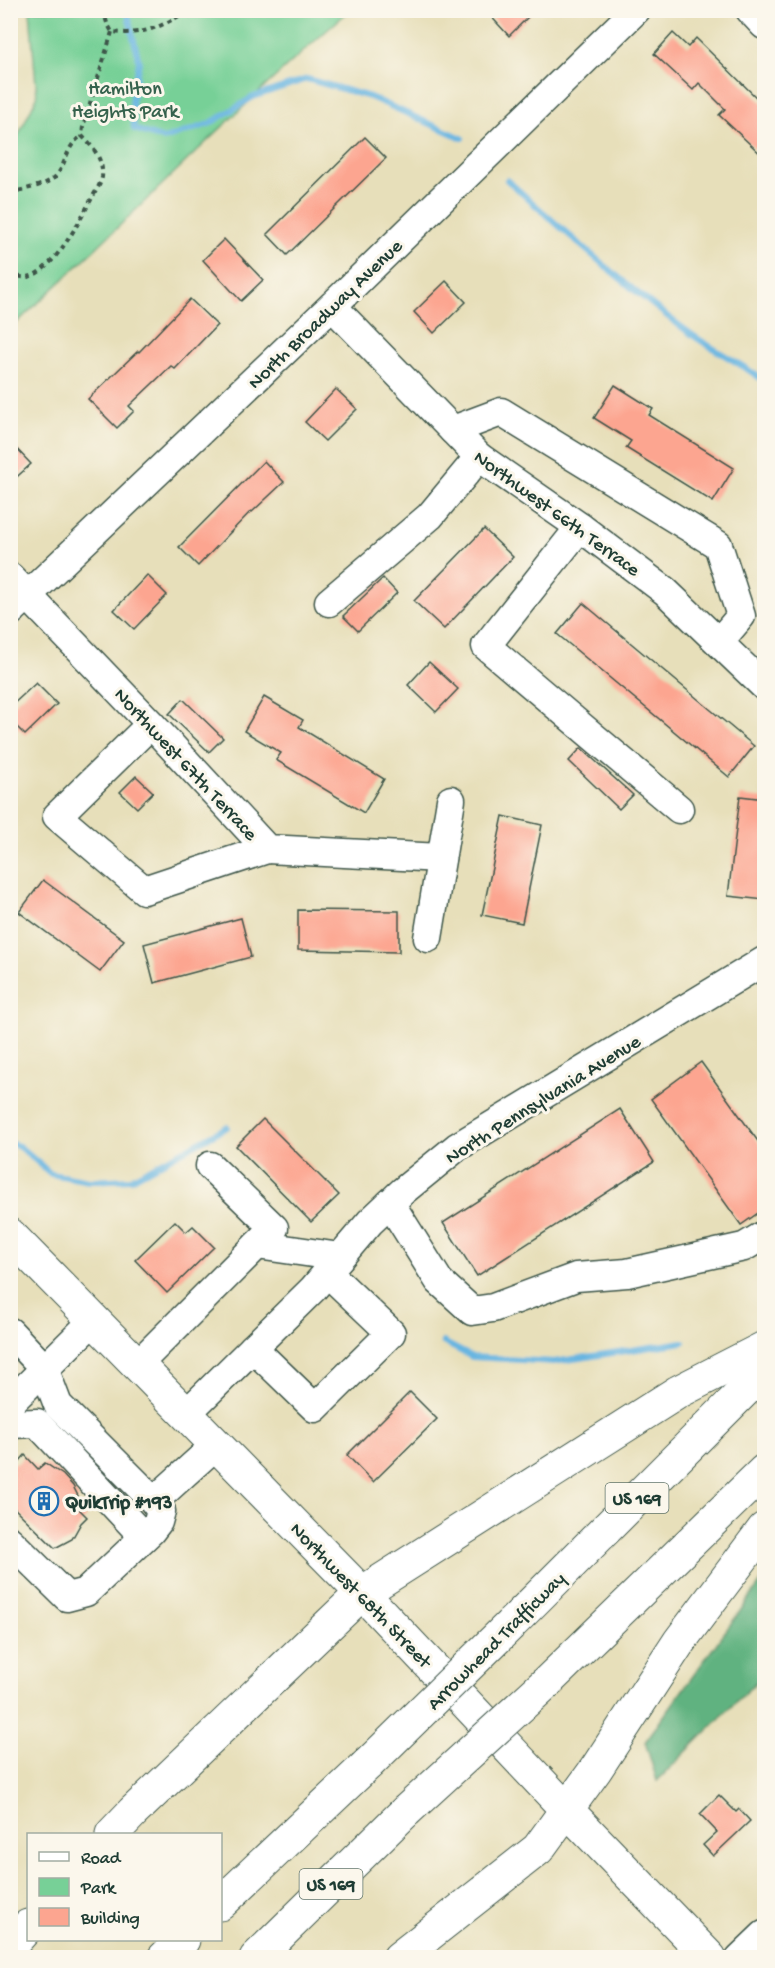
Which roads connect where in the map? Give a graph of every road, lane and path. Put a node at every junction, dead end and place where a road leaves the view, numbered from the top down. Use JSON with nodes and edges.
{"nodes":[{"id":1,"x":103,"y":10,"type":"edge"},
{"id":2,"x":189,"y":10,"type":"edge"},
{"id":3,"x":636,"y":10,"type":"edge"},
{"id":4,"x":750,"y":10,"type":"edge"},
{"id":5,"x":765,"y":25,"type":"edge"},
{"id":6,"x":112,"y":32,"type":"junction"},
{"id":7,"x":82,"y":136,"type":"junction"},
{"id":8,"x":10,"y":193,"type":"edge"},
{"id":9,"x":10,"y":273,"type":"edge"},
{"id":10,"x":332,"y":306,"type":"junction"},
{"id":11,"x":453,"y":430,"type":"junction"},
{"id":12,"x":479,"y":457,"type":"junction"},
{"id":13,"x":580,"y":527,"type":"junction"},
{"id":14,"x":16,"y":594,"type":"edge"},
{"id":15,"x":329,"y":602,"type":"dead end"},
{"id":16,"x":719,"y":642,"type":"junction"},
{"id":17,"x":765,"y":686,"type":"edge"},
{"id":18,"x":151,"y":723,"type":"junction"},
{"id":19,"x":451,"y":800,"type":"dead end"},
{"id":20,"x":679,"y":809,"type":"dead end"},
{"id":21,"x":267,"y":849,"type":"junction"},
{"id":22,"x":441,"y":858,"type":"junction"},
{"id":23,"x":428,"y":938,"type":"dead end"},
{"id":24,"x":765,"y":961,"type":"edge"},
{"id":25,"x":210,"y":1166,"type":"dead end"},
{"id":26,"x":390,"y":1203,"type":"junction"},
{"id":27,"x":10,"y":1235,"type":"edge"},
{"id":28,"x":765,"y":1235,"type":"edge"},
{"id":29,"x":257,"y":1245,"type":"junction"},
{"id":30,"x":334,"y":1265,"type":"junction"},
{"id":31,"x":94,"y":1320,"type":"junction"},
{"id":32,"x":10,"y":1332,"type":"edge"},
{"id":33,"x":254,"y":1348,"type":"junction"},
{"id":34,"x":765,"y":1348,"type":"edge"},
{"id":35,"x":138,"y":1364,"type":"junction"},
{"id":36,"x":44,"y":1368,"type":"junction"},
{"id":37,"x":765,"y":1371,"type":"edge"},
{"id":38,"x":10,"y":1403,"type":"edge"},
{"id":39,"x":187,"y":1413,"type":"junction"},
{"id":40,"x":10,"y":1424,"type":"edge"},
{"id":41,"x":217,"y":1444,"type":"junction"},
{"id":42,"x":765,"y":1471,"type":"edge"},
{"id":43,"x":154,"y":1501,"type":"junction"},
{"id":44,"x":765,"y":1529,"type":"edge"},
{"id":45,"x":144,"y":1537,"type":"junction"},
{"id":46,"x":10,"y":1541,"type":"edge"},
{"id":47,"x":363,"y":1593,"type":"junction"},
{"id":48,"x":567,"y":1810,"type":"junction"},
{"id":49,"x":113,"y":1833,"type":"edge"},
{"id":50,"x":222,"y":1902,"type":"edge"},
{"id":51,"x":27,"y":1927,"type":"edge"},
{"id":52,"x":765,"y":1935,"type":"edge"},
{"id":53,"x":182,"y":1941,"type":"edge"},
{"id":54,"x":10,"y":1947,"type":"edge"},
{"id":55,"x":164,"y":1958,"type":"edge"},
{"id":56,"x":256,"y":1958,"type":"edge"},
{"id":57,"x":399,"y":1958,"type":"edge"},
{"id":58,"x":710,"y":1958,"type":"edge"},
{"id":59,"x":740,"y":1958,"type":"edge"}],
"edges":[{"from":1,"to":6,"type":"path"},
{"from":2,"to":6,"type":"path"},
{"from":3,"to":10,"type":"street","name":"North Broadway Avenue"},
{"from":4,"to":5,"type":"street"},
{"from":6,"to":7,"type":"path"},
{"from":7,"to":8,"type":"path"},
{"from":7,"to":9,"type":"path"},
{"from":10,"to":11,"type":"street","name":"Northwest 66th Terrace"},
{"from":10,"to":14,"type":"street","name":"North Broadway Avenue"},
{"from":11,"to":12,"type":"street","name":"Northwest 66th Terrace"},
{"from":11,"to":16,"type":"street"},
{"from":12,"to":13,"type":"street","name":"Northwest 66th Terrace"},
{"from":12,"to":15,"type":"street"},
{"from":13,"to":16,"type":"street","name":"Northwest 66th Terrace"},
{"from":13,"to":20,"type":"street"},
{"from":14,"to":18,"type":"street","name":"Northwest 67th Terrace"},
{"from":16,"to":17,"type":"street","name":"Northwest 66th Terrace"},
{"from":18,"to":21,"type":"street","name":"Northwest 67th Terrace"},
{"from":18,"to":21,"type":"street"},
{"from":19,"to":22,"type":"street"},
{"from":21,"to":22,"type":"street","name":"Northwest 67th Terrace"},
{"from":22,"to":23,"type":"street"},
{"from":24,"to":26,"type":"street","name":"North Pennsylvania Avenue"},
{"from":25,"to":29,"type":"street"},
{"from":26,"to":28,"type":"street"},
{"from":26,"to":30,"type":"street","name":"North Pennsylvania Avenue"},
{"from":27,"to":31,"type":"main road","name":"Northwest 68th Street"},
{"from":29,"to":30,"type":"street"},
{"from":29,"to":35,"type":"street"},
{"from":30,"to":33,"type":"street","name":"North Pennsylvania Avenue"},
{"from":30,"to":33,"type":"street"},
{"from":31,"to":35,"type":"main road","name":"Northwest 68th Street"},
{"from":31,"to":36,"type":"street"},
{"from":32,"to":36,"type":"street"},
{"from":33,"to":39,"type":"street","name":"North Pennsylvania Avenue"},
{"from":34,"to":47,"type":"main road"},
{"from":35,"to":39,"type":"main road","name":"Northwest 68th Street"},
{"from":36,"to":38,"type":"street"},
{"from":36,"to":43,"type":"street"},
{"from":37,"to":50,"type":"main road","name":"Arrowhead Trafficway","number":"US 169","bridge":true},
{"from":39,"to":41,"type":"main road","name":"Northwest 68th Street"},
{"from":40,"to":45,"type":"street"},
{"from":41,"to":43,"type":"street"},
{"from":41,"to":47,"type":"main road","name":"Northwest 68th Street"},
{"from":42,"to":56,"type":"main road","number":"US 169","bridge":true},
{"from":43,"to":45,"type":"street"},
{"from":44,"to":48,"type":"main road"},
{"from":45,"to":46,"type":"street"},
{"from":47,"to":48,"type":"main road","name":"Northwest 68th Street"},
{"from":47,"to":49,"type":"main road"},
{"from":48,"to":57,"type":"main road"},
{"from":48,"to":58,"type":"main road","name":"Northwest 68th Street"},
{"from":51,"to":54,"type":"main road"},
{"from":52,"to":59,"type":"street"},
{"from":53,"to":55,"type":"main road"}]}
